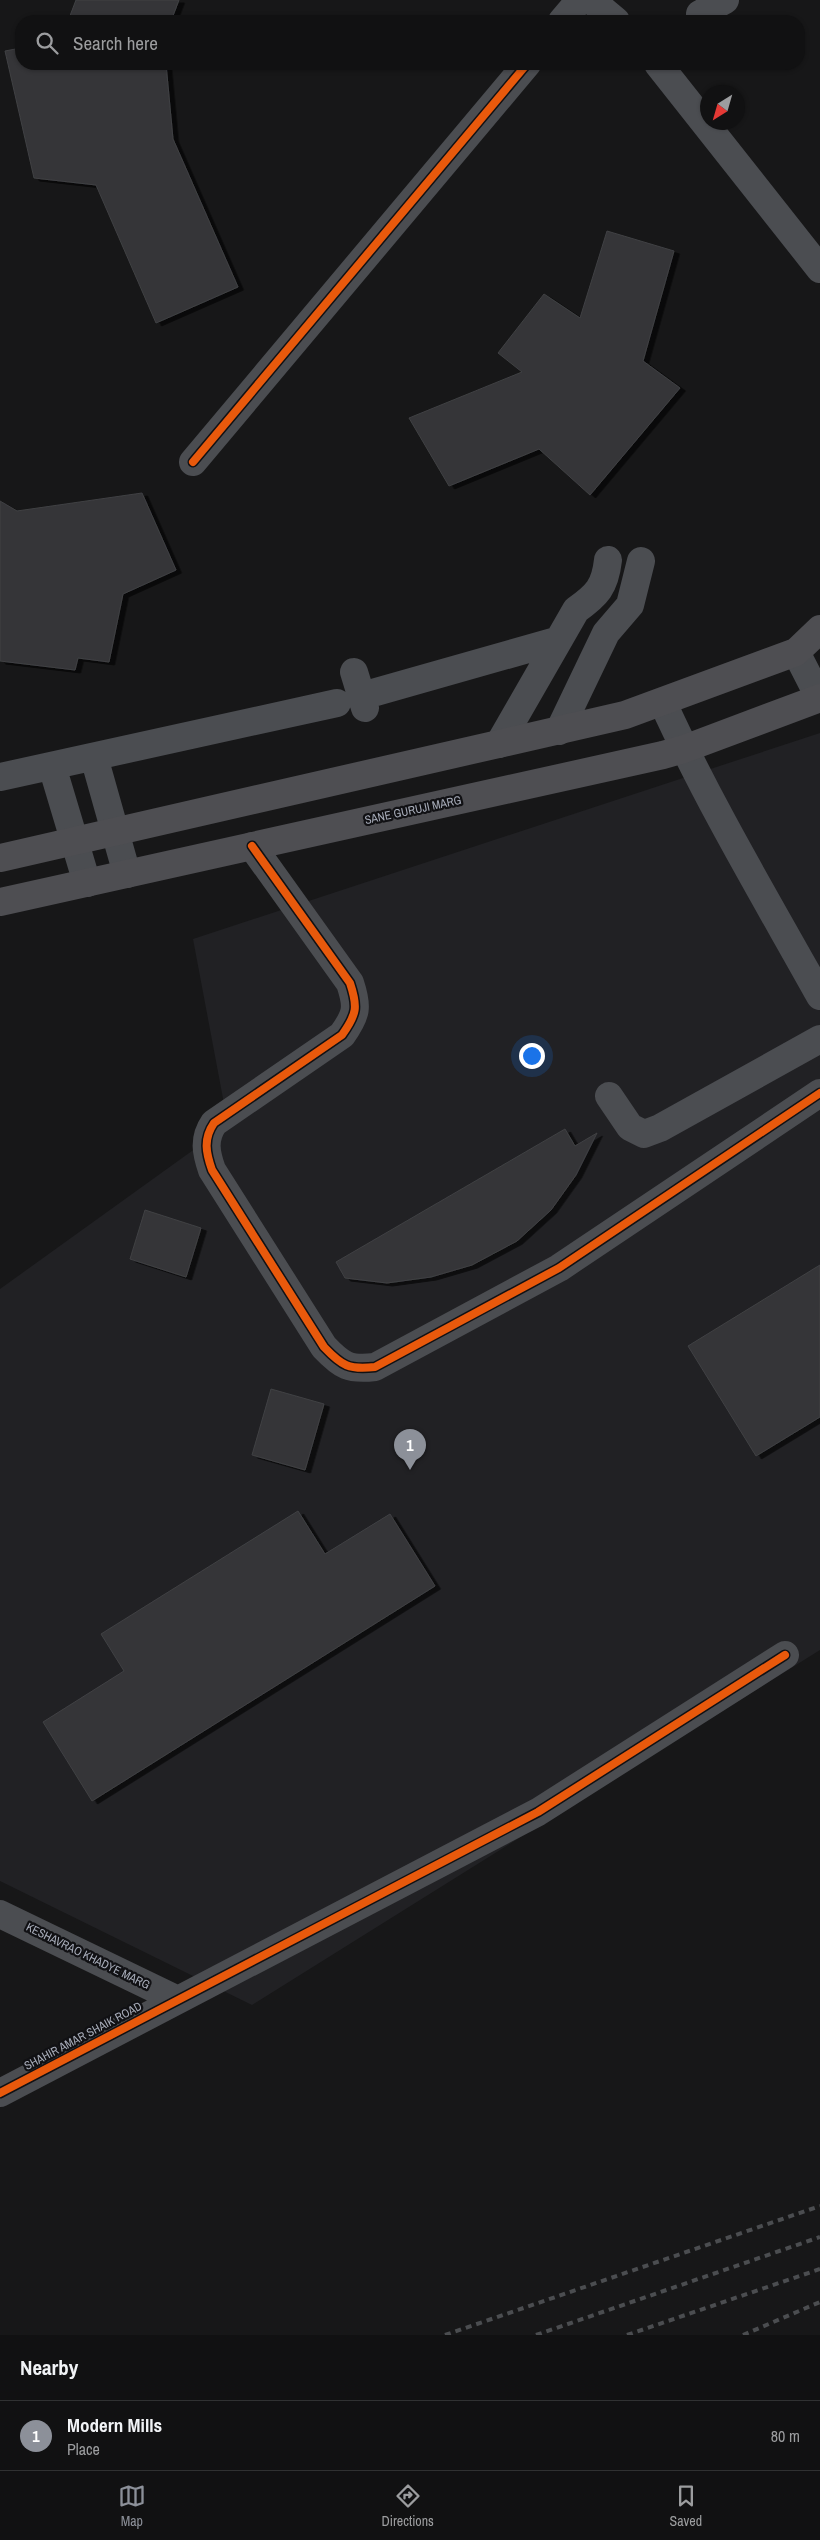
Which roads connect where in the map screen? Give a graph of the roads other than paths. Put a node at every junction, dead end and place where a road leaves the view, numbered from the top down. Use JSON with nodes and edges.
{"nodes":[{"id":1,"x":580,"y":0,"type":"edge"},
{"id":2,"x":591,"y":0,"type":"edge"},
{"id":3,"x":726,"y":0,"type":"edge"},
{"id":4,"x":700,"y":14,"type":"dead end"},
{"id":5,"x":567,"y":15,"type":"edge"},
{"id":6,"x":609,"y":15,"type":"edge"},
{"id":7,"x":522,"y":70,"type":"edge"},
{"id":8,"x":663,"y":70,"type":"edge"},
{"id":9,"x":820,"y":269,"type":"edge"},
{"id":10,"x":193,"y":462,"type":"dead end"},
{"id":11,"x":608,"y":560,"type":"dead end"},
{"id":12,"x":641,"y":561,"type":"dead end"},
{"id":13,"x":820,"y":629,"type":"edge"},
{"id":14,"x":556,"y":641,"type":"junction"},
{"id":15,"x":796,"y":652,"type":"junction"},
{"id":16,"x":820,"y":699,"type":"edge"},
{"id":17,"x":664,"y":703,"type":"junction"},
{"id":18,"x":559,"y":731,"type":"junction"},
{"id":19,"x":499,"y":744,"type":"junction"},
{"id":20,"x":684,"y":749,"type":"junction"},
{"id":21,"x":94,"y":757,"type":"junction"},
{"id":22,"x":52,"y":766,"type":"junction"},
{"id":23,"x":0,"y":777,"type":"edge"},
{"id":24,"x":115,"y":832,"type":"junction"},
{"id":25,"x":75,"y":841,"type":"junction"},
{"id":26,"x":252,"y":846,"type":"junction"},
{"id":27,"x":0,"y":858,"type":"edge"},
{"id":28,"x":126,"y":874,"type":"junction"},
{"id":29,"x":87,"y":883,"type":"junction"},
{"id":30,"x":0,"y":902,"type":"edge"},
{"id":31,"x":820,"y":996,"type":"edge"},
{"id":32,"x":820,"y":1038,"type":"edge"},
{"id":33,"x":820,"y":1093,"type":"edge"},
{"id":34,"x":609,"y":1096,"type":"dead end"},
{"id":35,"x":785,"y":1655,"type":"dead end"},
{"id":36,"x":0,"y":1914,"type":"edge"},
{"id":37,"x":176,"y":1999,"type":"junction"},
{"id":38,"x":0,"y":2093,"type":"edge"}],
"edges":[{"from":1,"to":5,"type":"street"},
{"from":2,"to":6,"type":"street"},
{"from":3,"to":4,"type":"street"},
{"from":7,"to":10,"type":"street"},
{"from":8,"to":9,"type":"street"},
{"from":11,"to":14,"type":"street"},
{"from":12,"to":18,"type":"street"},
{"from":13,"to":15,"type":"main road"},
{"from":14,"to":19,"type":"street"},
{"from":14,"to":21,"type":"street"},
{"from":15,"to":16,"type":"street"},
{"from":15,"to":17,"type":"main road"},
{"from":16,"to":20,"type":"main road","name":"SANE GURUJI MARG"},
{"from":17,"to":18,"type":"main road"},
{"from":17,"to":20,"type":"street"},
{"from":18,"to":19,"type":"main road"},
{"from":19,"to":24,"type":"main road"},
{"from":20,"to":26,"type":"main road","name":"SANE GURUJI MARG"},
{"from":20,"to":31,"type":"street"},
{"from":21,"to":22,"type":"street"},
{"from":21,"to":24,"type":"street"},
{"from":22,"to":23,"type":"street"},
{"from":22,"to":25,"type":"street"},
{"from":24,"to":25,"type":"main road"},
{"from":24,"to":28,"type":"street"},
{"from":25,"to":27,"type":"main road"},
{"from":25,"to":29,"type":"street"},
{"from":26,"to":28,"type":"main road","name":"SANE GURUJI MARG"},
{"from":26,"to":33,"type":"street"},
{"from":28,"to":29,"type":"main road","name":"SANE GURUJI MARG"},
{"from":29,"to":30,"type":"main road","name":"SANE GURUJI MARG"},
{"from":32,"to":34,"type":"street"},
{"from":35,"to":37,"type":"street","name":"SHAHIR AMAR SHAIK ROAD"},
{"from":36,"to":37,"type":"street","name":"KESHAVRAO KHADYE MARG"},
{"from":37,"to":38,"type":"street","name":"SHAHIR AMAR SHAIK ROAD"}]}
